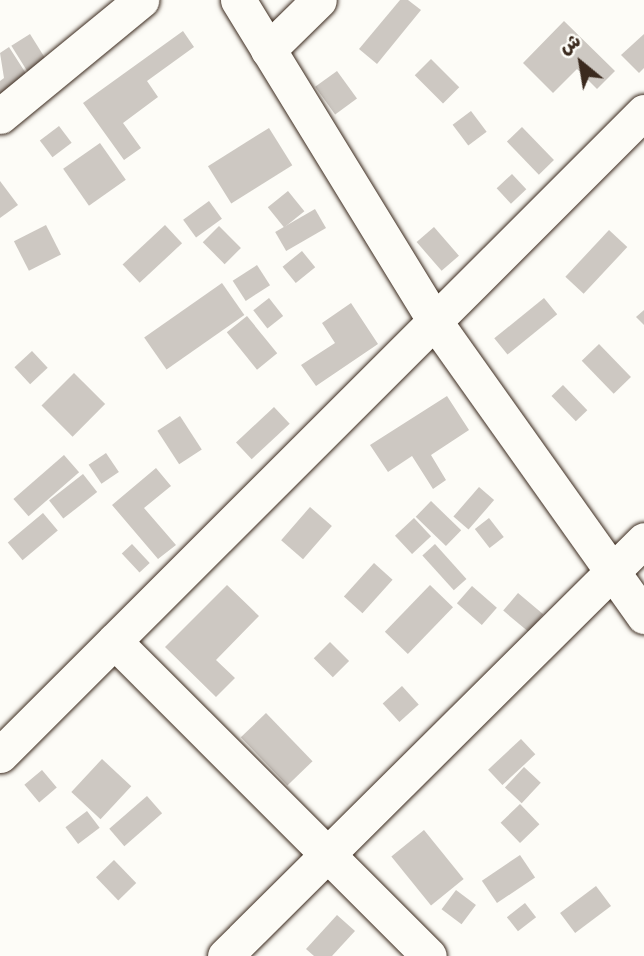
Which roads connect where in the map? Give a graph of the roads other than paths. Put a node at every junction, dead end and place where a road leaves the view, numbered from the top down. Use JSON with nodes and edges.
{"nodes":[{"id":1,"x":141,"y":0,"type":"edge"},
{"id":2,"x":238,"y":0,"type":"edge"},
{"id":3,"x":319,"y":0,"type":"edge"},
{"id":4,"x":268,"y":50,"type":"junction"},
{"id":5,"x":644,"y":112,"type":"edge"},
{"id":6,"x":0,"y":116,"type":"edge"},
{"id":7,"x":435,"y":322,"type":"junction"},
{"id":8,"x":644,"y":540,"type":"edge"},
{"id":9,"x":613,"y":572,"type":"junction"},
{"id":10,"x":644,"y":616,"type":"edge"},
{"id":11,"x":114,"y":642,"type":"junction"},
{"id":12,"x":0,"y":755,"type":"edge"},
{"id":13,"x":327,"y":854,"type":"junction"},
{"id":14,"x":225,"y":956,"type":"edge"},
{"id":15,"x":429,"y":956,"type":"edge"}],
"edges":[{"from":1,"to":6,"type":"street"},
{"from":2,"to":4,"type":"street"},
{"from":3,"to":4,"type":"street"},
{"from":4,"to":7,"type":"street"},
{"from":5,"to":7,"type":"street"},
{"from":7,"to":9,"type":"street"},
{"from":7,"to":11,"type":"street"},
{"from":8,"to":9,"type":"street"},
{"from":9,"to":10,"type":"street"},
{"from":9,"to":13,"type":"street"},
{"from":11,"to":12,"type":"street"},
{"from":11,"to":13,"type":"street"},
{"from":13,"to":14,"type":"street"},
{"from":13,"to":15,"type":"street"}]}
